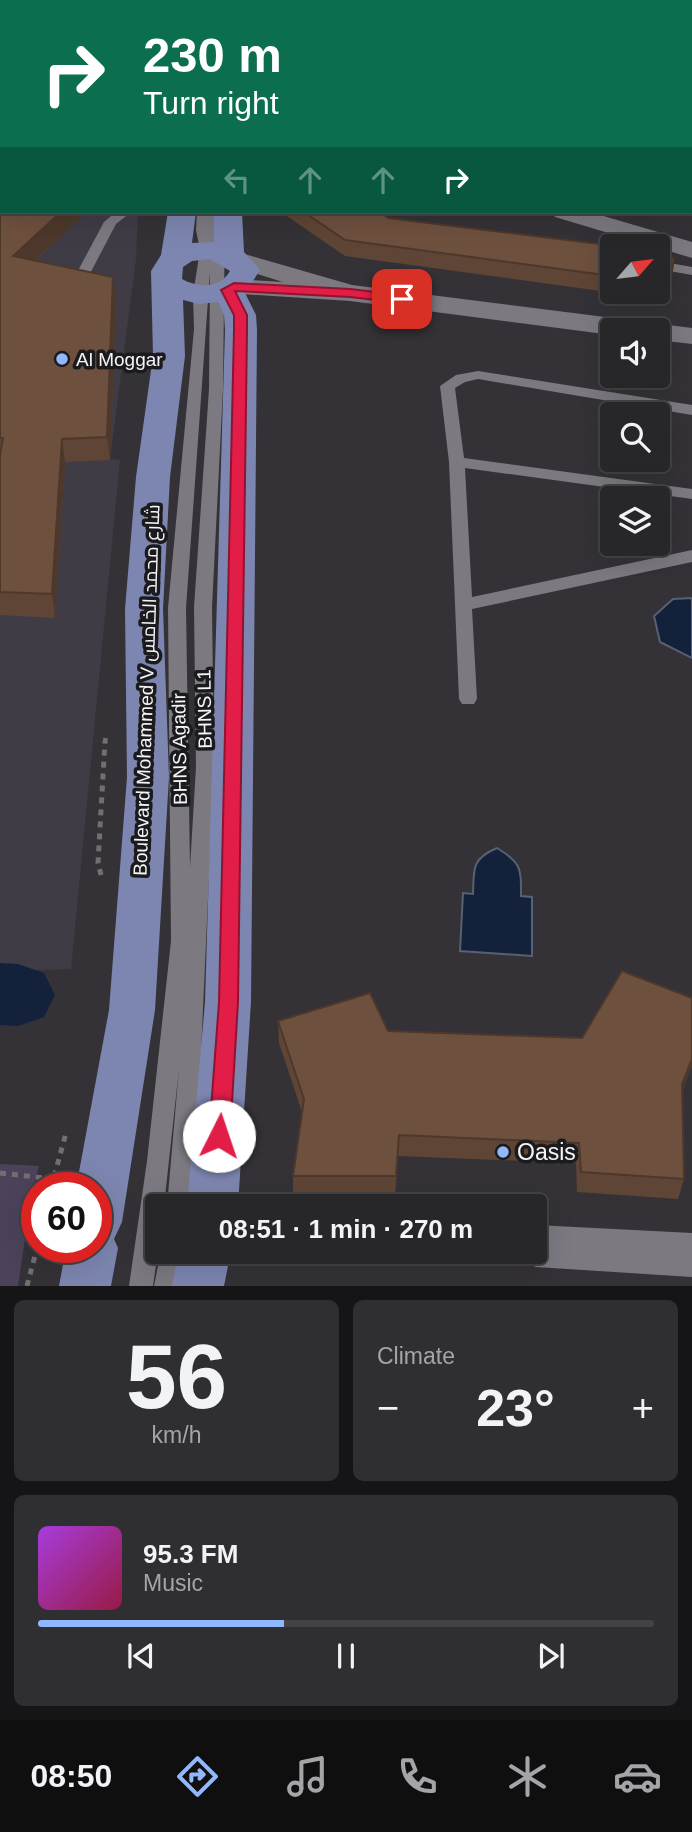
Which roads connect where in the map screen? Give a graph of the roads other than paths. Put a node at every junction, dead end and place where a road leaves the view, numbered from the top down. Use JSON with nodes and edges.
{"nodes":[{"id":1,"x":121,"y":214,"type":"edge"},
{"id":2,"x":183,"y":214,"type":"edge"},
{"id":3,"x":204,"y":214,"type":"edge"},
{"id":4,"x":218,"y":214,"type":"edge"},
{"id":5,"x":227,"y":214,"type":"edge"},
{"id":6,"x":571,"y":214,"type":"edge"},
{"id":7,"x":692,"y":250,"type":"edge"},
{"id":8,"x":670,"y":267,"type":"edge"},
{"id":9,"x":692,"y":271,"type":"edge"},
{"id":10,"x":212,"y":272,"type":"junction"},
{"id":11,"x":80,"y":280,"type":"edge"},
{"id":12,"x":600,"y":325,"type":"edge"},
{"id":13,"x":670,"y":333,"type":"edge"},
{"id":14,"x":692,"y":336,"type":"edge"},
{"id":15,"x":692,"y":410,"type":"edge"},
{"id":16,"x":457,"y":461,"type":"junction"},
{"id":17,"x":692,"y":494,"type":"edge"},
{"id":18,"x":692,"y":556,"type":"edge"},
{"id":19,"x":464,"y":605,"type":"junction"},
{"id":20,"x":468,"y":699,"type":"dead end"},
{"id":21,"x":106,"y":1172,"type":"edge"},
{"id":22,"x":180,"y":1194,"type":"edge"},
{"id":23,"x":214,"y":1194,"type":"edge"},
{"id":24,"x":547,"y":1247,"type":"edge"},
{"id":25,"x":692,"y":1255,"type":"edge"},
{"id":26,"x":89,"y":1263,"type":"edge"},
{"id":27,"x":170,"y":1264,"type":"edge"},
{"id":28,"x":202,"y":1264,"type":"edge"},
{"id":29,"x":85,"y":1286,"type":"edge"},
{"id":30,"x":141,"y":1286,"type":"edge"},
{"id":31,"x":166,"y":1286,"type":"edge"},
{"id":32,"x":198,"y":1286,"type":"edge"}],
"edges":[{"from":1,"to":11,"type":"lane"},
{"from":2,"to":10,"type":"main road","name":"Boulevard Mohammed V شارع محمد الخامس"},
{"from":3,"to":10,"type":"lane","name":"BHNS Agadir"},
{"from":4,"to":10,"type":"lane","name":"BHNS L1"},
{"from":5,"to":10,"type":"main road","name":"Boulevard Mohammed V شارع محمد الخامس"},
{"from":6,"to":7,"type":"street"},
{"from":8,"to":9,"type":"lane"},
{"from":10,"to":12,"type":"street"},
{"from":10,"to":21,"type":"main road","name":"Boulevard Mohammed V شارع محمد الخامس"},
{"from":10,"to":22,"type":"lane","name":"BHNS L1"},
{"from":10,"to":23,"type":"main road","name":"Boulevard Mohammed V شارع محمد الخامس"},
{"from":10,"to":30,"type":"lane","name":"BHNS Agadir"},
{"from":13,"to":14,"type":"street"},
{"from":15,"to":16,"type":"lane"},
{"from":16,"to":17,"type":"lane"},
{"from":16,"to":19,"type":"lane"},
{"from":18,"to":19,"type":"lane"},
{"from":19,"to":20,"type":"lane"},
{"from":24,"to":25,"type":"street"},
{"from":26,"to":29,"type":"main road"},
{"from":27,"to":31,"type":"lane"},
{"from":28,"to":32,"type":"main road"}]}
